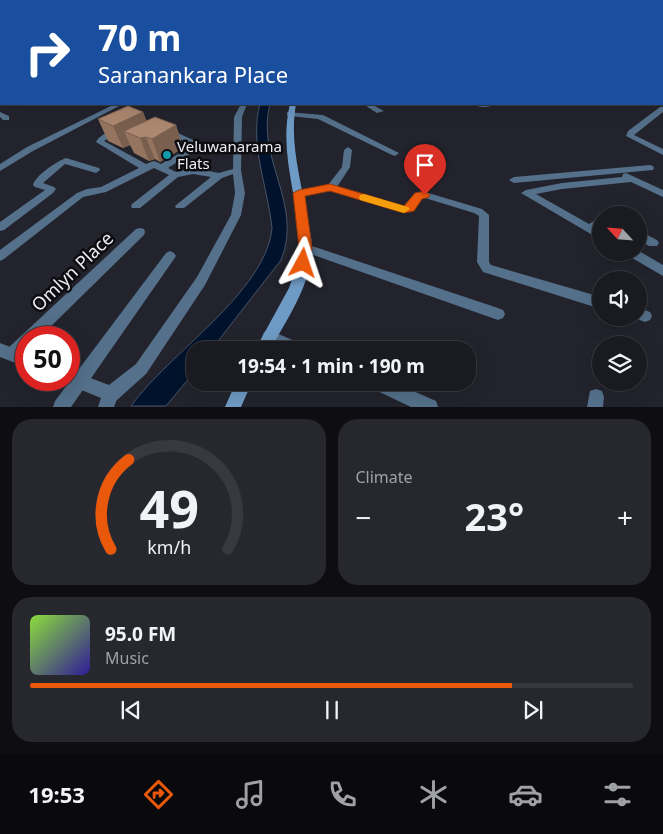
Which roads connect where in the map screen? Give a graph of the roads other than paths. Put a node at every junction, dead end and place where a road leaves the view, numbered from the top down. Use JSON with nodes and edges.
{"nodes":[{"id":1,"x":118,"y":105,"type":"edge"},
{"id":2,"x":244,"y":105,"type":"edge"},
{"id":3,"x":368,"y":105,"type":"edge"},
{"id":4,"x":292,"y":109,"type":"edge"},
{"id":5,"x":663,"y":109,"type":"edge"},
{"id":6,"x":380,"y":111,"type":"dead end"},
{"id":7,"x":123,"y":128,"type":"edge"},
{"id":8,"x":163,"y":130,"type":"edge"},
{"id":9,"x":348,"y":150,"type":"dead end"},
{"id":10,"x":663,"y":152,"type":"edge"},
{"id":11,"x":395,"y":153,"type":"dead end"},
{"id":12,"x":0,"y":160,"type":"edge"},
{"id":13,"x":10,"y":162,"type":"junction"},
{"id":14,"x":0,"y":168,"type":"edge"},
{"id":15,"x":146,"y":168,"type":"junction"},
{"id":16,"x":161,"y":168,"type":"junction"},
{"id":17,"x":650,"y":168,"type":"dead end"},
{"id":18,"x":96,"y":170,"type":"dead end"},
{"id":19,"x":237,"y":170,"type":"junction"},
{"id":20,"x":616,"y":171,"type":"junction"},
{"id":21,"x":175,"y":175,"type":"junction"},
{"id":22,"x":219,"y":176,"type":"junction"},
{"id":23,"x":631,"y":179,"type":"junction"},
{"id":24,"x":514,"y":180,"type":"dead end"},
{"id":25,"x":330,"y":188,"type":"junction"},
{"id":26,"x":299,"y":193,"type":"junction"},
{"id":27,"x":663,"y":194,"type":"edge"},
{"id":28,"x":136,"y":206,"type":"dead end"},
{"id":29,"x":180,"y":206,"type":"dead end"},
{"id":30,"x":0,"y":227,"type":"edge"},
{"id":31,"x":590,"y":229,"type":"edge"},
{"id":32,"x":140,"y":232,"type":"dead end"},
{"id":33,"x":648,"y":240,"type":"edge"},
{"id":34,"x":653,"y":243,"type":"dead end"},
{"id":35,"x":306,"y":248,"type":"junction"},
{"id":36,"x":0,"y":256,"type":"edge"},
{"id":37,"x":170,"y":256,"type":"dead end"},
{"id":38,"x":646,"y":261,"type":"edge"},
{"id":39,"x":663,"y":271,"type":"edge"},
{"id":40,"x":592,"y":300,"type":"edge"},
{"id":41,"x":498,"y":314,"type":"dead end"},
{"id":42,"x":42,"y":326,"type":"edge"},
{"id":43,"x":268,"y":341,"type":"edge"},
{"id":44,"x":80,"y":371,"type":"edge"},
{"id":45,"x":80,"y":384,"type":"edge"},
{"id":46,"x":68,"y":391,"type":"edge"},
{"id":47,"x":240,"y":391,"type":"edge"},
{"id":48,"x":395,"y":391,"type":"edge"},
{"id":49,"x":108,"y":400,"type":"edge"},
{"id":50,"x":61,"y":406,"type":"edge"},
{"id":51,"x":232,"y":406,"type":"edge"},
{"id":52,"x":430,"y":406,"type":"edge"}],
"edges":[{"from":1,"to":13,"type":"street"},
{"from":2,"to":19,"type":"street"},
{"from":3,"to":6,"type":"street"},
{"from":4,"to":11,"type":"street"},
{"from":4,"to":26,"type":"main road"},
{"from":5,"to":10,"type":"street"},
{"from":7,"to":15,"type":"street"},
{"from":8,"to":16,"type":"street"},
{"from":9,"to":25,"type":"street"},
{"from":12,"to":13,"type":"street"},
{"from":13,"to":14,"type":"street"},
{"from":15,"to":16,"type":"street"},
{"from":15,"to":36,"type":"street"},
{"from":16,"to":21,"type":"street"},
{"from":17,"to":20,"type":"street"},
{"from":18,"to":30,"type":"street"},
{"from":19,"to":22,"type":"street"},
{"from":19,"to":49,"type":"street"},
{"from":20,"to":23,"type":"street"},
{"from":20,"to":24,"type":"street"},
{"from":21,"to":22,"type":"street"},
{"from":21,"to":28,"type":"street"},
{"from":22,"to":29,"type":"street"},
{"from":23,"to":27,"type":"street"},
{"from":23,"to":31,"type":"street"},
{"from":25,"to":26,"type":"street"},
{"from":25,"to":40,"type":"street"},
{"from":26,"to":35,"type":"main road"},
{"from":32,"to":42,"type":"street","name":"Omlyn Place"},
{"from":33,"to":34,"type":"street"},
{"from":35,"to":41,"type":"street"},
{"from":35,"to":43,"type":"main road"},
{"from":37,"to":44,"type":"street"},
{"from":38,"to":39,"type":"street"},
{"from":45,"to":49,"type":"street"},
{"from":46,"to":50,"type":"street"},
{"from":47,"to":51,"type":"main road"},
{"from":48,"to":52,"type":"street"}]}
